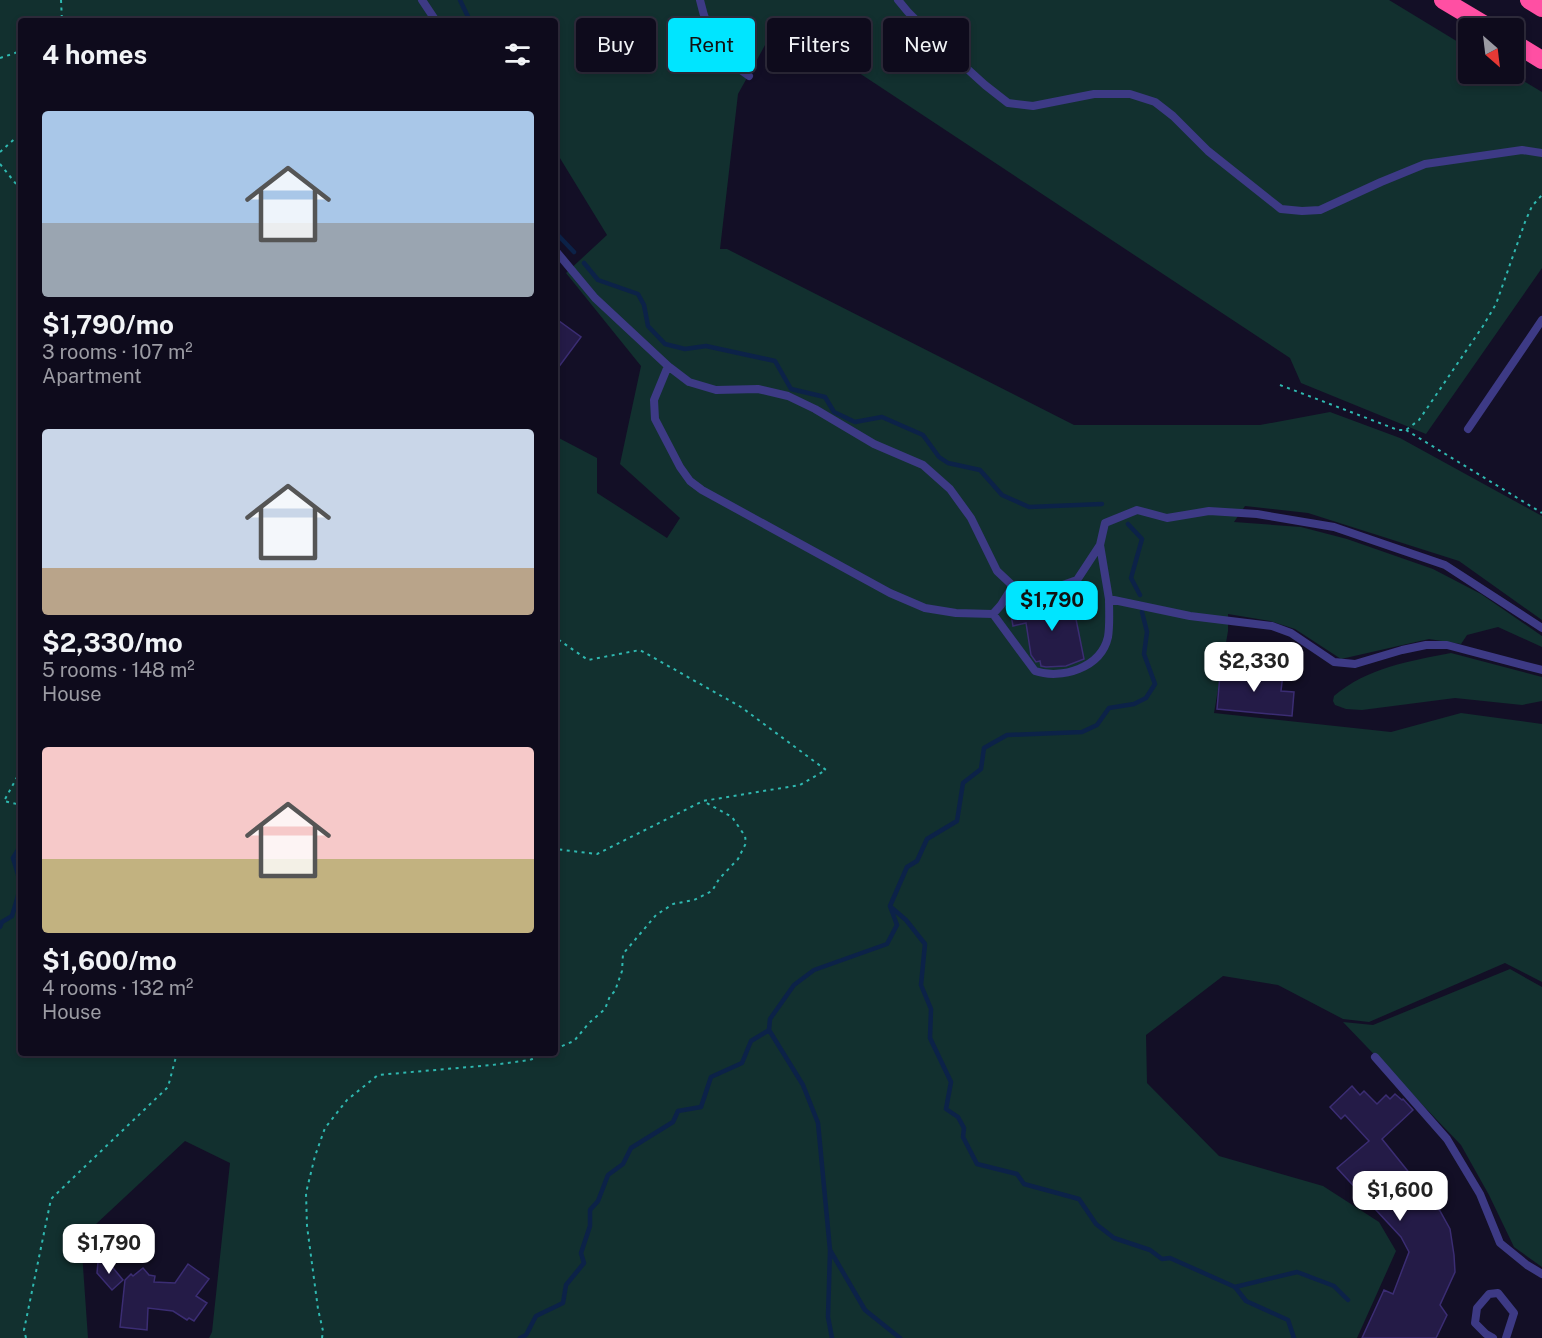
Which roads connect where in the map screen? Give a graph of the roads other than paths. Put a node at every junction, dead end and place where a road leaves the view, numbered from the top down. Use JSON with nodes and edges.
{"nodes":[{"id":1,"x":422,"y":0,"type":"edge"},
{"id":2,"x":700,"y":0,"type":"edge"},
{"id":3,"x":898,"y":0,"type":"edge"},
{"id":4,"x":1443,"y":0,"type":"edge"},
{"id":5,"x":1529,"y":0,"type":"edge"},
{"id":6,"x":1542,"y":8,"type":"edge"},
{"id":7,"x":434,"y":18,"type":"edge"},
{"id":8,"x":1473,"y":18,"type":"edge"},
{"id":9,"x":1524,"y":49,"type":"edge"},
{"id":10,"x":1542,"y":60,"type":"edge"},
{"id":11,"x":749,"y":76,"type":"dead end"},
{"id":12,"x":1542,"y":153,"type":"edge"},
{"id":13,"x":558,"y":254,"type":"edge"},
{"id":14,"x":1542,"y":320,"type":"edge"},
{"id":15,"x":668,"y":366,"type":"junction"},
{"id":16,"x":1468,"y":429,"type":"dead end"},
{"id":17,"x":1100,"y":545,"type":"junction"},
{"id":18,"x":1013,"y":586,"type":"junction"},
{"id":19,"x":1109,"y":599,"type":"junction"},
{"id":20,"x":993,"y":614,"type":"junction"},
{"id":21,"x":1542,"y":628,"type":"edge"},
{"id":22,"x":1542,"y":670,"type":"edge"},
{"id":23,"x":1375,"y":1057,"type":"dead end"},
{"id":24,"x":1542,"y":1274,"type":"edge"},
{"id":25,"x":1493,"y":1338,"type":"edge"},
{"id":26,"x":1506,"y":1338,"type":"edge"}],
"edges":[{"from":1,"to":7,"type":"lane"},
{"from":2,"to":11,"type":"lane"},
{"from":3,"to":12,"type":"lane"},
{"from":4,"to":8,"type":"highway"},
{"from":5,"to":6,"type":"highway"},
{"from":9,"to":10,"type":"highway"},
{"from":13,"to":15,"type":"lane"},
{"from":14,"to":16,"type":"lane"},
{"from":15,"to":18,"type":"lane"},
{"from":15,"to":20,"type":"lane"},
{"from":17,"to":18,"type":"lane"},
{"from":17,"to":19,"type":"lane"},
{"from":17,"to":21,"type":"lane"},
{"from":18,"to":20,"type":"lane"},
{"from":19,"to":20,"type":"lane"},
{"from":19,"to":22,"type":"lane"},
{"from":23,"to":24,"type":"lane"},
{"from":25,"to":26,"type":"lane"}]}
